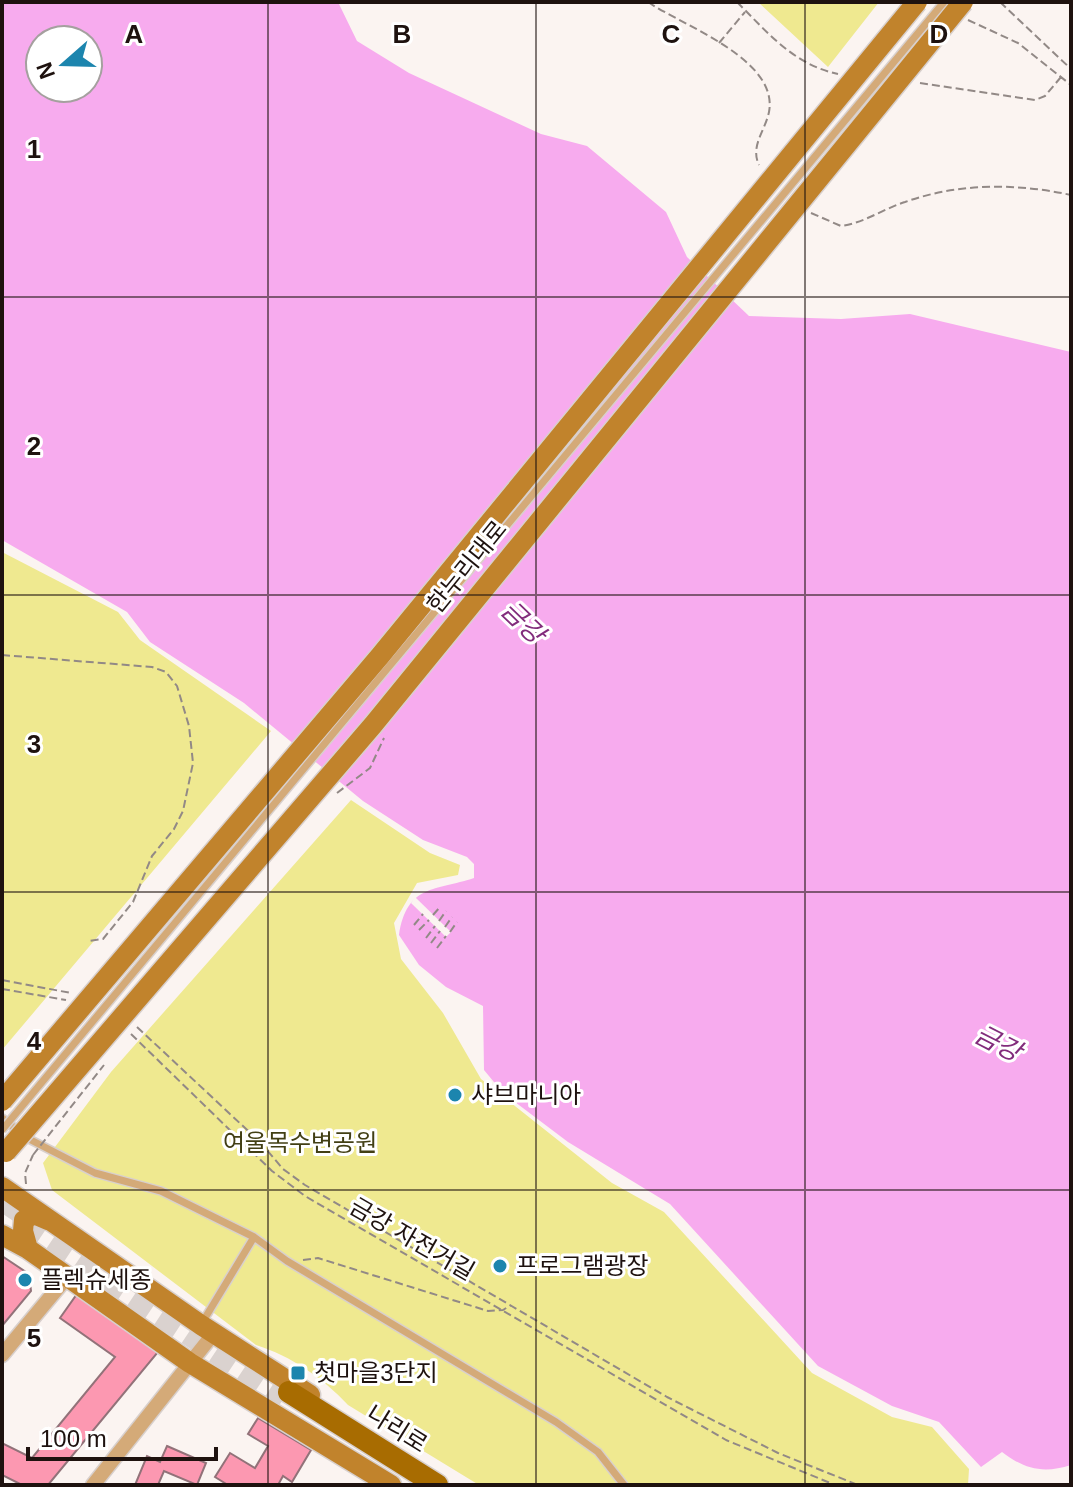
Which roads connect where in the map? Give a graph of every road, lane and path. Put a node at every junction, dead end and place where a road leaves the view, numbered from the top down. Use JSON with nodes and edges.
{"nodes":[{"id":1,"x":917,"y":2,"type":"edge"},
{"id":2,"x":944,"y":2,"type":"edge"},
{"id":3,"x":1000,"y":2,"type":"edge"},
{"id":4,"x":961,"y":8,"type":"edge"},
{"id":5,"x":746,"y":11,"type":"dead end"},
{"id":6,"x":719,"y":43,"type":"dead end"},
{"id":7,"x":1071,"y":69,"type":"edge"},
{"id":8,"x":1071,"y":85,"type":"edge"},
{"id":9,"x":2,"y":655,"type":"edge"},
{"id":10,"x":440,"y":907,"type":"dead end"},
{"id":11,"x":446,"y":911,"type":"dead end"},
{"id":12,"x":423,"y":914,"type":"dead end"},
{"id":13,"x":433,"y":915,"type":"dead end"},
{"id":14,"x":452,"y":917,"type":"dead end"},
{"id":15,"x":429,"y":920,"type":"dead end"},
{"id":16,"x":439,"y":921,"type":"dead end"},
{"id":17,"x":457,"y":922,"type":"dead end"},
{"id":18,"x":414,"y":925,"type":"dead end"},
{"id":19,"x":435,"y":926,"type":"dead end"},
{"id":20,"x":445,"y":927,"type":"dead end"},
{"id":21,"x":419,"y":930,"type":"dead end"},
{"id":22,"x":440,"y":931,"type":"dead end"},
{"id":23,"x":450,"y":932,"type":"dead end"},
{"id":24,"x":446,"y":936,"type":"dead end"},
{"id":25,"x":426,"y":938,"type":"dead end"},
{"id":26,"x":88,"y":941,"type":"dead end"},
{"id":27,"x":431,"y":943,"type":"dead end"},
{"id":28,"x":437,"y":948,"type":"dead end"},
{"id":29,"x":2,"y":980,"type":"edge"},
{"id":30,"x":2,"y":989,"type":"edge"},
{"id":31,"x":82,"y":996,"type":"dead end"},
{"id":32,"x":78,"y":1003,"type":"dead end"},
{"id":33,"x":128,"y":1019,"type":"dead end"},
{"id":34,"x":125,"y":1029,"type":"dead end"},
{"id":35,"x":2,"y":1101,"type":"edge"},
{"id":36,"x":2,"y":1118,"type":"edge"},
{"id":37,"x":2,"y":1130,"type":"edge"},
{"id":38,"x":4,"y":1154,"type":"edge"},
{"id":39,"x":33,"y":1155,"type":"dead end"},
{"id":40,"x":2,"y":1187,"type":"edge"},
{"id":41,"x":27,"y":1187,"type":"dead end"},
{"id":42,"x":48,"y":1220,"type":"junction"},
{"id":43,"x":2,"y":1235,"type":"edge"},
{"id":44,"x":254,"y":1237,"type":"junction"},
{"id":45,"x":28,"y":1249,"type":"junction"},
{"id":46,"x":287,"y":1261,"type":"junction"},
{"id":47,"x":67,"y":1277,"type":"junction"},
{"id":48,"x":512,"y":1304,"type":"junction"},
{"id":49,"x":503,"y":1310,"type":"junction"},
{"id":50,"x":207,"y":1329,"type":"junction"},
{"id":51,"x":2,"y":1355,"type":"edge"},
{"id":52,"x":190,"y":1363,"type":"junction"},
{"id":53,"x":93,"y":1485,"type":"edge"},
{"id":54,"x":391,"y":1485,"type":"edge"},
{"id":55,"x":410,"y":1485,"type":"edge"},
{"id":56,"x":437,"y":1485,"type":"edge"},
{"id":57,"x":450,"y":1485,"type":"edge"},
{"id":58,"x":624,"y":1485,"type":"edge"},
{"id":59,"x":835,"y":1485,"type":"edge"},
{"id":60,"x":858,"y":1485,"type":"edge"}],
"edges":[{"from":1,"to":35,"type":"street","name":"한누리대로","bridge":true},
{"from":2,"to":37,"type":"lane","bridge":true},
{"from":3,"to":7,"type":"path"},
{"from":4,"to":8,"type":"path"},
{"from":4,"to":38,"type":"street","name":"한누리대로","bridge":true},
{"from":5,"to":6,"type":"path"},
{"from":9,"to":26,"type":"path"},
{"from":10,"to":13,"type":"path"},
{"from":11,"to":16,"type":"path"},
{"from":12,"to":18,"type":"path"},
{"from":14,"to":20,"type":"path"},
{"from":15,"to":21,"type":"path"},
{"from":17,"to":23,"type":"path"},
{"from":19,"to":25,"type":"path"},
{"from":22,"to":27,"type":"path"},
{"from":24,"to":28,"type":"path"},
{"from":29,"to":31,"type":"path"},
{"from":30,"to":32,"type":"path"},
{"from":33,"to":48,"type":"path"},
{"from":34,"to":49,"type":"path","name":"금강 자전거길"},
{"from":36,"to":44,"type":"lane"},
{"from":39,"to":41,"type":"path"},
{"from":40,"to":42,"type":"street"},
{"from":42,"to":45,"type":"street"},
{"from":42,"to":50,"type":"street"},
{"from":43,"to":45,"type":"street"},
{"from":44,"to":46,"type":"lane"},
{"from":44,"to":50,"type":"lane"},
{"from":45,"to":47,"type":"street"},
{"from":46,"to":49,"type":"path"},
{"from":46,"to":58,"type":"lane"},
{"from":47,"to":51,"type":"street"},
{"from":47,"to":52,"type":"street"},
{"from":48,"to":49,"type":"path"},
{"from":48,"to":60,"type":"path"},
{"from":49,"to":59,"type":"path","name":"금강 자전거길"},
{"from":50,"to":52,"type":"street"},
{"from":50,"to":57,"type":"street"},
{"from":52,"to":53,"type":"street"},
{"from":52,"to":54,"type":"street"},
{"from":55,"to":56,"type":"main road","name":"나리로"}]}
